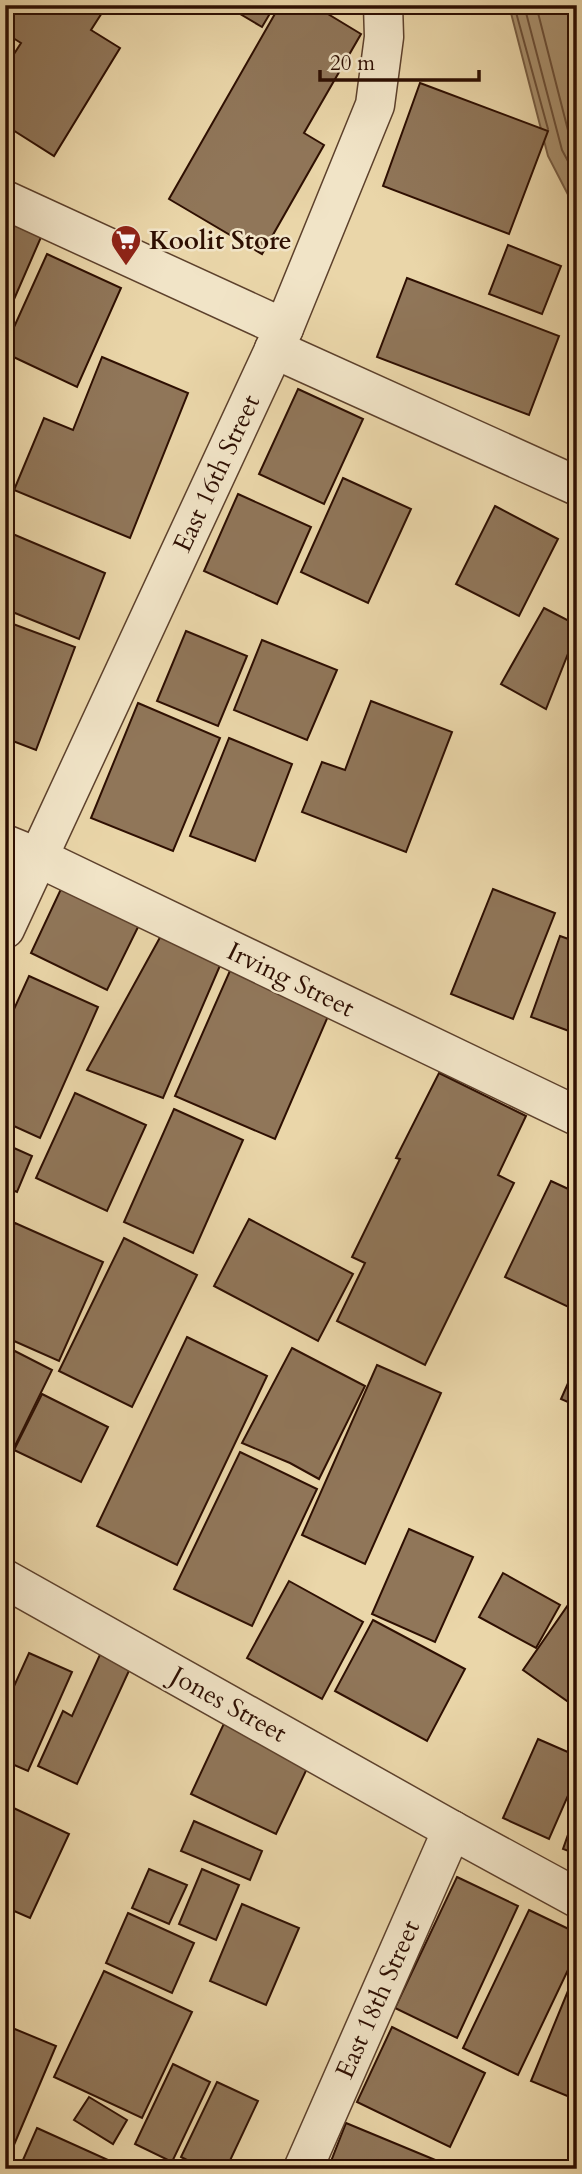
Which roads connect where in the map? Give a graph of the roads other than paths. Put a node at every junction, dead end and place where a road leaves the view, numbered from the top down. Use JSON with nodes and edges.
{"nodes":[{"id":1,"x":383,"y":5,"type":"edge"},
{"id":2,"x":5,"y":201,"type":"edge"},
{"id":3,"x":279,"y":338,"type":"junction"},
{"id":4,"x":577,"y":486,"type":"edge"},
{"id":5,"x":21,"y":850,"type":"edge"},
{"id":6,"x":5,"y":929,"type":"edge"},
{"id":7,"x":577,"y":1116,"type":"edge"},
{"id":8,"x":5,"y":1579,"type":"edge"},
{"id":9,"x":452,"y":1830,"type":"junction"},
{"id":10,"x":577,"y":1898,"type":"edge"},
{"id":11,"x":303,"y":2169,"type":"edge"}],
"edges":[{"from":1,"to":3,"type":"street","name":"East 16th Street"},
{"from":2,"to":3,"type":"street"},
{"from":3,"to":4,"type":"street"},
{"from":3,"to":5,"type":"street","name":"East 16th Street"},
{"from":5,"to":6,"type":"street","name":"East 16th Street"},
{"from":5,"to":7,"type":"street","name":"Irving Street"},
{"from":8,"to":9,"type":"street","name":"Jones Street"},
{"from":9,"to":10,"type":"street","name":"Jones Street"},
{"from":9,"to":11,"type":"street","name":"East 18th Street"}]}
